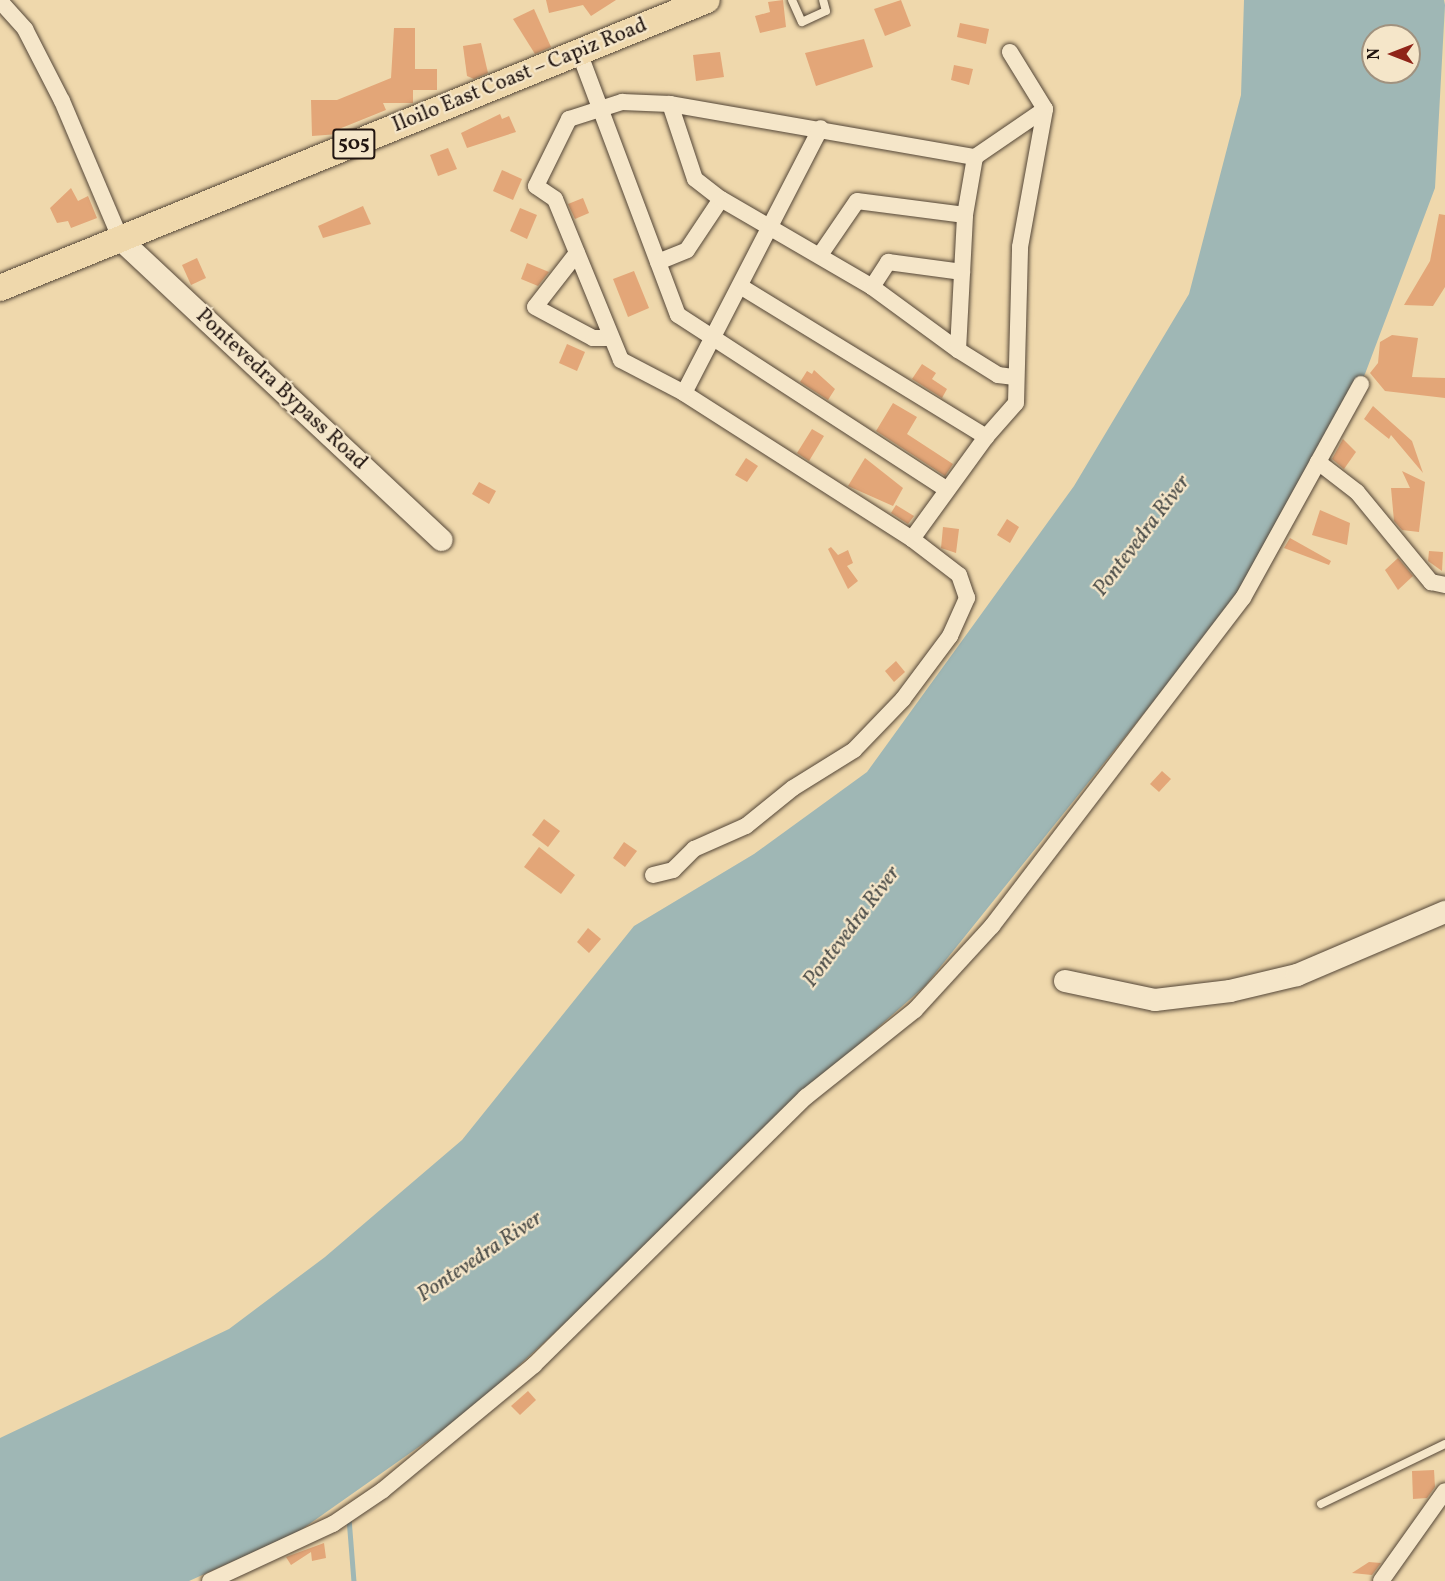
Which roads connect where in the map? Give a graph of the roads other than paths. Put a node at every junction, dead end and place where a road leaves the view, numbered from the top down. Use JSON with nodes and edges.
{"nodes":[{"id":1,"x":707,"y":0,"type":"edge"},
{"id":2,"x":792,"y":0,"type":"edge"},
{"id":3,"x":823,"y":0,"type":"edge"},
{"id":4,"x":0,"y":1,"type":"edge"},
{"id":5,"x":579,"y":52,"type":"junction"},
{"id":6,"x":1010,"y":52,"type":"dead end"},
{"id":7,"x":670,"y":104,"type":"junction"},
{"id":8,"x":600,"y":108,"type":"junction"},
{"id":9,"x":1045,"y":109,"type":"junction"},
{"id":10,"x":821,"y":128,"type":"junction"},
{"id":11,"x":975,"y":157,"type":"junction"},
{"id":12,"x":721,"y":199,"type":"junction"},
{"id":13,"x":965,"y":215,"type":"junction"},
{"id":14,"x":772,"y":226,"type":"junction"},
{"id":15,"x":121,"y":240,"type":"junction"},
{"id":16,"x":577,"y":253,"type":"junction"},
{"id":17,"x":820,"y":255,"type":"junction"},
{"id":18,"x":658,"y":262,"type":"junction"},
{"id":19,"x":962,"y":272,"type":"junction"},
{"id":20,"x":740,"y":286,"type":"junction"},
{"id":21,"x":872,"y":287,"type":"junction"},
{"id":22,"x":0,"y":288,"type":"edge"},
{"id":23,"x":713,"y":337,"type":"junction"},
{"id":24,"x":611,"y":338,"type":"junction"},
{"id":25,"x":958,"y":350,"type":"junction"},
{"id":26,"x":1015,"y":377,"type":"junction"},
{"id":27,"x":1361,"y":384,"type":"dead end"},
{"id":28,"x":684,"y":393,"type":"junction"},
{"id":29,"x":986,"y":437,"type":"junction"},
{"id":30,"x":1318,"y":462,"type":"junction"},
{"id":31,"x":947,"y":490,"type":"junction"},
{"id":32,"x":912,"y":539,"type":"junction"},
{"id":33,"x":442,"y":540,"type":"dead end"},
{"id":34,"x":1445,"y":585,"type":"edge"},
{"id":35,"x":653,"y":874,"type":"dead end"},
{"id":36,"x":1445,"y":912,"type":"edge"},
{"id":37,"x":1065,"y":981,"type":"dead end"},
{"id":38,"x":1445,"y":1444,"type":"edge"},
{"id":39,"x":1445,"y":1491,"type":"edge"},
{"id":40,"x":1321,"y":1504,"type":"dead end"},
{"id":41,"x":210,"y":1581,"type":"edge"},
{"id":42,"x":1381,"y":1581,"type":"edge"}],
"edges":[{"from":1,"to":5,"type":"main road","name":"Iloilo East Coast – Capiz Road","number":"505"},
{"from":2,"to":3,"type":"lane"},
{"from":4,"to":15,"type":"street"},
{"from":5,"to":8,"type":"street"},
{"from":5,"to":15,"type":"main road","name":"Iloilo East Coast – Capiz Road","number":"505"},
{"from":6,"to":9,"type":"street"},
{"from":7,"to":8,"type":"street"},
{"from":7,"to":10,"type":"street"},
{"from":7,"to":12,"type":"street"},
{"from":8,"to":16,"type":"street"},
{"from":8,"to":18,"type":"street"},
{"from":9,"to":11,"type":"street"},
{"from":9,"to":26,"type":"street"},
{"from":10,"to":11,"type":"street"},
{"from":10,"to":14,"type":"street"},
{"from":11,"to":13,"type":"street"},
{"from":12,"to":14,"type":"street"},
{"from":12,"to":18,"type":"street"},
{"from":13,"to":17,"type":"street"},
{"from":13,"to":19,"type":"street"},
{"from":14,"to":17,"type":"street"},
{"from":14,"to":20,"type":"street"},
{"from":15,"to":22,"type":"main road","name":"Iloilo East Coast – Capiz Road","number":"505"},
{"from":15,"to":33,"type":"main road","name":"Pontevedra Bypass Road"},
{"from":16,"to":24,"type":"street"},
{"from":16,"to":24,"type":"street"},
{"from":17,"to":21,"type":"street"},
{"from":18,"to":23,"type":"street"},
{"from":19,"to":21,"type":"street"},
{"from":19,"to":25,"type":"street"},
{"from":20,"to":23,"type":"street"},
{"from":20,"to":29,"type":"street"},
{"from":21,"to":25,"type":"street"},
{"from":23,"to":28,"type":"street"},
{"from":23,"to":31,"type":"street"},
{"from":24,"to":28,"type":"street"},
{"from":25,"to":26,"type":"street"},
{"from":26,"to":29,"type":"street"},
{"from":27,"to":30,"type":"street"},
{"from":28,"to":32,"type":"street"},
{"from":29,"to":31,"type":"street"},
{"from":30,"to":34,"type":"street"},
{"from":30,"to":41,"type":"street"},
{"from":31,"to":32,"type":"street"},
{"from":32,"to":35,"type":"street"},
{"from":36,"to":37,"type":"main road"},
{"from":38,"to":40,"type":"lane"},
{"from":39,"to":42,"type":"street"}]}
